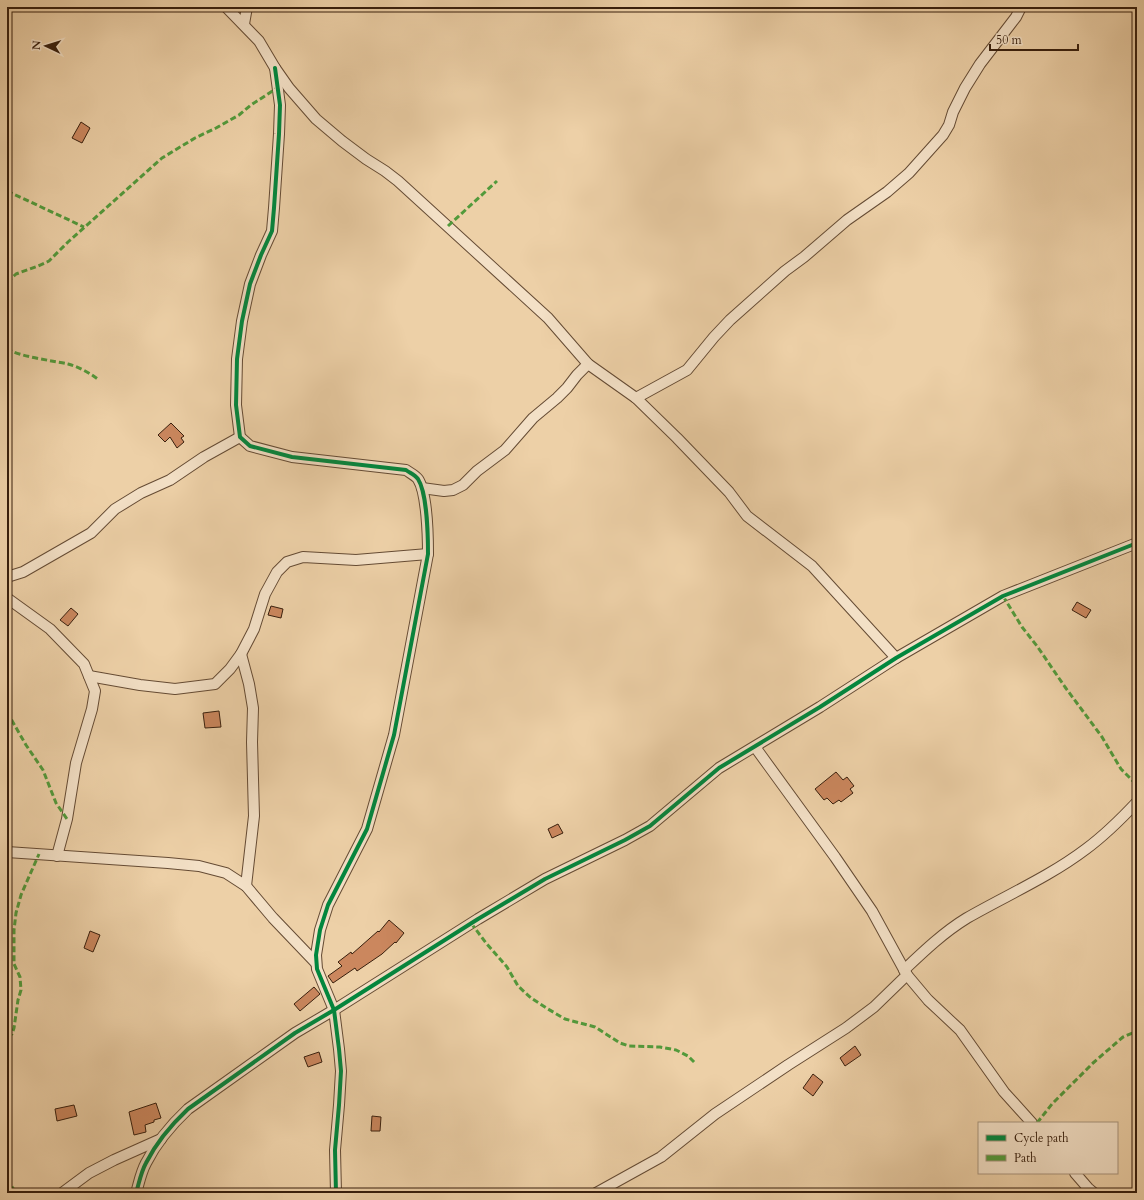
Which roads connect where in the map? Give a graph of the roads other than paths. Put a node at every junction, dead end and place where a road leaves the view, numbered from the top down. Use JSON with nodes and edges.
{"nodes":[{"id":1,"x":226,"y":7,"type":"edge"},
{"id":2,"x":247,"y":7,"type":"edge"},
{"id":3,"x":1022,"y":7,"type":"edge"},
{"id":4,"x":244,"y":24,"type":"junction"},
{"id":5,"x":275,"y":68,"type":"junction"},
{"id":6,"x":588,"y":364,"type":"junction"},
{"id":7,"x":636,"y":398,"type":"junction"},
{"id":8,"x":240,"y":437,"type":"junction"},
{"id":9,"x":422,"y":488,"type":"junction"},
{"id":10,"x":1137,"y":543,"type":"edge"},
{"id":11,"x":428,"y":554,"type":"junction"},
{"id":12,"x":7,"y":577,"type":"edge"},
{"id":13,"x":7,"y":598,"type":"edge"},
{"id":14,"x":241,"y":654,"type":"junction"},
{"id":15,"x":896,"y":658,"type":"junction"},
{"id":16,"x":89,"y":676,"type":"junction"},
{"id":17,"x":755,"y":746,"type":"junction"},
{"id":18,"x":1137,"y":802,"type":"edge"},
{"id":19,"x":7,"y":852,"type":"edge"},
{"id":20,"x":56,"y":856,"type":"junction"},
{"id":21,"x":246,"y":886,"type":"junction"},
{"id":22,"x":316,"y":963,"type":"junction"},
{"id":23,"x":906,"y":973,"type":"junction"},
{"id":24,"x":334,"y":1010,"type":"junction"},
{"id":25,"x":1031,"y":1122,"type":"edge"},
{"id":26,"x":161,"y":1139,"type":"junction"},
{"id":27,"x":1076,"y":1174,"type":"edge"},
{"id":28,"x":62,"y":1193,"type":"edge"},
{"id":29,"x":136,"y":1193,"type":"edge"},
{"id":30,"x":336,"y":1193,"type":"edge"},
{"id":31,"x":596,"y":1193,"type":"edge"},
{"id":32,"x":1094,"y":1193,"type":"edge"}],
"edges":[{"from":1,"to":4,"type":"street"},
{"from":2,"to":4,"type":"street"},
{"from":3,"to":7,"type":"street"},
{"from":4,"to":5,"type":"street"},
{"from":5,"to":6,"type":"street"},
{"from":5,"to":8,"type":"street"},
{"from":6,"to":7,"type":"street"},
{"from":6,"to":9,"type":"street"},
{"from":7,"to":15,"type":"street"},
{"from":8,"to":9,"type":"street"},
{"from":8,"to":12,"type":"street"},
{"from":9,"to":11,"type":"street"},
{"from":10,"to":15,"type":"street"},
{"from":11,"to":14,"type":"street"},
{"from":11,"to":22,"type":"street"},
{"from":13,"to":16,"type":"street"},
{"from":14,"to":16,"type":"street"},
{"from":14,"to":21,"type":"street"},
{"from":15,"to":17,"type":"street"},
{"from":16,"to":20,"type":"street"},
{"from":17,"to":23,"type":"street"},
{"from":17,"to":24,"type":"street"},
{"from":18,"to":23,"type":"street"},
{"from":19,"to":20,"type":"street"},
{"from":20,"to":21,"type":"street"},
{"from":21,"to":22,"type":"street"},
{"from":22,"to":24,"type":"street"},
{"from":23,"to":25,"type":"street"},
{"from":23,"to":31,"type":"street"},
{"from":24,"to":26,"type":"street"},
{"from":24,"to":30,"type":"street"},
{"from":26,"to":28,"type":"street"},
{"from":26,"to":29,"type":"street"},
{"from":27,"to":32,"type":"street"}]}
